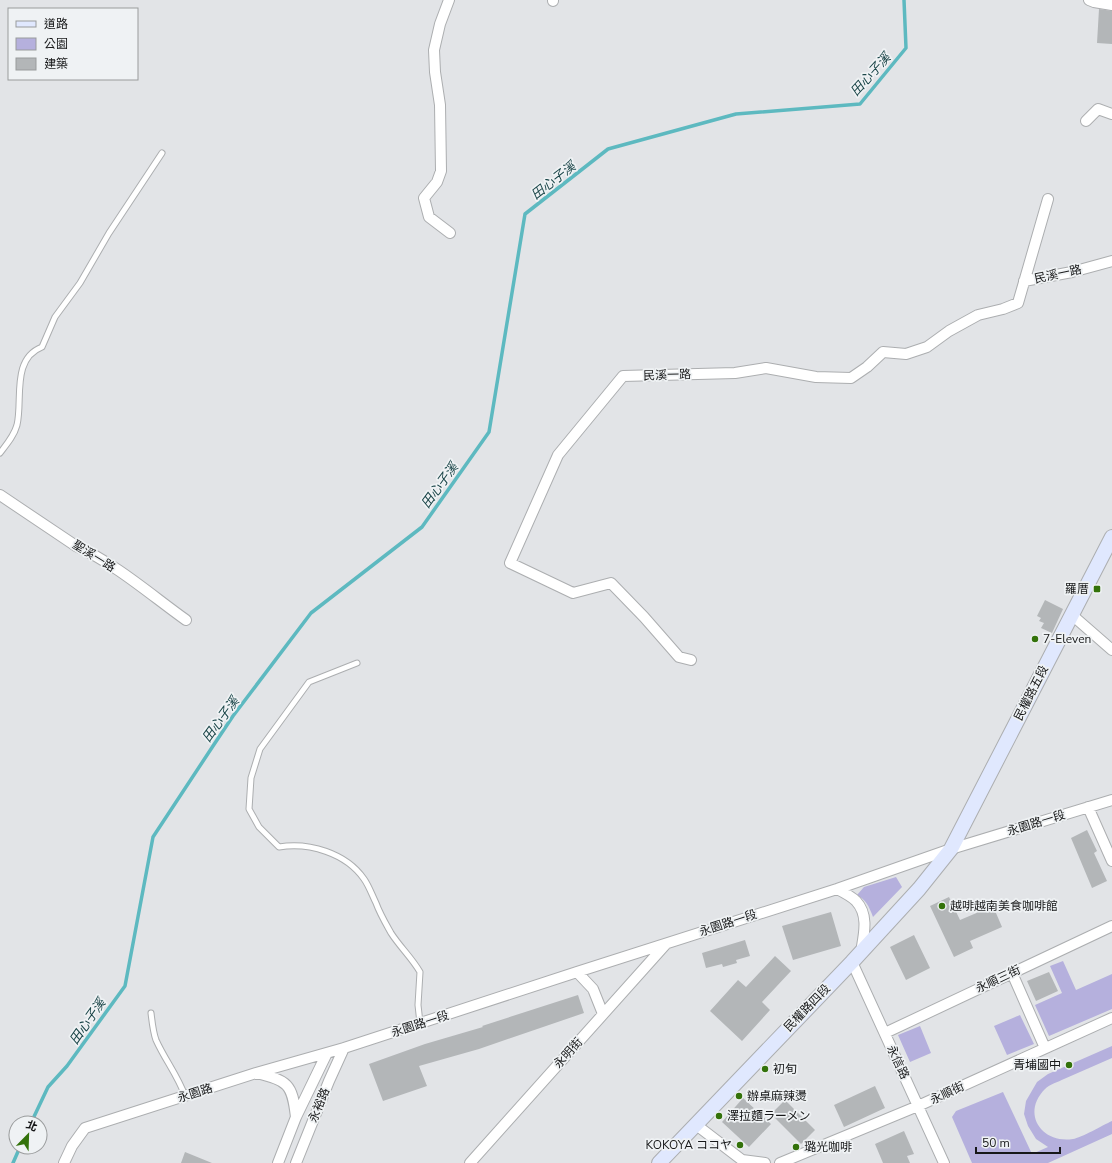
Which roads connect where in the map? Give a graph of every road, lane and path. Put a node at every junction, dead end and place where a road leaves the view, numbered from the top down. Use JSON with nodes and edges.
{"nodes":[{"id":1,"x":450,"y":0,"type":"edge"},
{"id":2,"x":1089,"y":0,"type":"edge"},
{"id":3,"x":1112,"y":5,"type":"edge"},
{"id":4,"x":1112,"y":114,"type":"edge"},
{"id":5,"x":1086,"y":121,"type":"dead end"},
{"id":6,"x":162,"y":153,"type":"dead end"},
{"id":7,"x":1048,"y":199,"type":"dead end"},
{"id":8,"x":450,"y":233,"type":"dead end"},
{"id":9,"x":1112,"y":261,"type":"edge"},
{"id":10,"x":1024,"y":281,"type":"junction"},
{"id":11,"x":0,"y":453,"type":"edge"},
{"id":12,"x":0,"y":494,"type":"edge"},
{"id":13,"x":1112,"y":537,"type":"edge"},
{"id":14,"x":1072,"y":615,"type":"junction"},
{"id":15,"x":186,"y":620,"type":"dead end"},
{"id":16,"x":1112,"y":650,"type":"edge"},
{"id":17,"x":691,"y":660,"type":"dead end"},
{"id":18,"x":357,"y":663,"type":"dead end"},
{"id":19,"x":1112,"y":800,"type":"edge"},
{"id":20,"x":1088,"y":807,"type":"junction"},
{"id":21,"x":951,"y":849,"type":"junction"},
{"id":22,"x":1112,"y":861,"type":"edge"},
{"id":23,"x":837,"y":888,"type":"junction"},
{"id":24,"x":1112,"y":926,"type":"edge"},
{"id":25,"x":666,"y":943,"type":"junction"},
{"id":26,"x":857,"y":957,"type":"junction"},
{"id":27,"x":577,"y":972,"type":"junction"},
{"id":28,"x":1012,"y":973,"type":"junction"},
{"id":29,"x":150,"y":1013,"type":"dead end"},
{"id":30,"x":603,"y":1014,"type":"junction"},
{"id":31,"x":1112,"y":1018,"type":"edge"},
{"id":32,"x":420,"y":1024,"type":"junction"},
{"id":33,"x":885,"y":1033,"type":"junction"},
{"id":34,"x":344,"y":1048,"type":"junction"},
{"id":35,"x":1045,"y":1048,"type":"junction"},
{"id":36,"x":327,"y":1053,"type":"junction"},
{"id":37,"x":256,"y":1073,"type":"junction"},
{"id":38,"x":186,"y":1096,"type":"junction"},
{"id":39,"x":918,"y":1106,"type":"junction"},
{"id":40,"x":296,"y":1117,"type":"junction"},
{"id":41,"x":695,"y":1124,"type":"junction"},
{"id":42,"x":64,"y":1163,"type":"edge"},
{"id":43,"x":278,"y":1163,"type":"edge"},
{"id":44,"x":296,"y":1163,"type":"edge"},
{"id":45,"x":470,"y":1163,"type":"edge"},
{"id":46,"x":658,"y":1163,"type":"edge"},
{"id":47,"x":765,"y":1163,"type":"edge"},
{"id":48,"x":780,"y":1163,"type":"edge"},
{"id":49,"x":944,"y":1163,"type":"edge"}],
"edges":[{"from":1,"to":8,"type":"street"},
{"from":2,"to":3,"type":"street"},
{"from":4,"to":5,"type":"street"},
{"from":6,"to":11,"type":"lane"},
{"from":7,"to":10,"type":"street"},
{"from":9,"to":10,"type":"street","name":"民溪一路"},
{"from":10,"to":17,"type":"street","name":"民溪一路"},
{"from":12,"to":15,"type":"street","name":"聖溪一路"},
{"from":13,"to":14,"type":"street","name":"民權路五段"},
{"from":14,"to":16,"type":"street"},
{"from":14,"to":21,"type":"street","name":"民權路五段"},
{"from":18,"to":32,"type":"lane"},
{"from":19,"to":20,"type":"street","name":"永園路一段"},
{"from":20,"to":21,"type":"street","name":"永園路一段"},
{"from":20,"to":22,"type":"street"},
{"from":21,"to":23,"type":"street","name":"永園路一段"},
{"from":21,"to":26,"type":"street","name":"民權路四段"},
{"from":23,"to":25,"type":"street","name":"永園路一段"},
{"from":23,"to":26,"type":"street"},
{"from":24,"to":28,"type":"street","name":"永順三街"},
{"from":25,"to":27,"type":"street","name":"永園路一段"},
{"from":25,"to":30,"type":"street","name":"永明街"},
{"from":26,"to":33,"type":"street","name":"永信路"},
{"from":26,"to":41,"type":"street","name":"民權路四段"},
{"from":27,"to":30,"type":"street"},
{"from":27,"to":32,"type":"street","name":"永園路一段"},
{"from":28,"to":33,"type":"street","name":"永順三街"},
{"from":28,"to":35,"type":"street"},
{"from":29,"to":38,"type":"lane"},
{"from":30,"to":45,"type":"street","name":"永明街"},
{"from":31,"to":35,"type":"street","name":"永順街"},
{"from":32,"to":34,"type":"street","name":"永園路一段"},
{"from":33,"to":39,"type":"street","name":"永信路"},
{"from":34,"to":36,"type":"street","name":"永園路"},
{"from":34,"to":44,"type":"street","name":"永裕路"},
{"from":35,"to":39,"type":"street","name":"永順街"},
{"from":36,"to":37,"type":"street","name":"永園路"},
{"from":36,"to":40,"type":"street","name":"永裕路"},
{"from":37,"to":38,"type":"street","name":"永園路"},
{"from":37,"to":40,"type":"street"},
{"from":38,"to":42,"type":"street","name":"永園路"},
{"from":39,"to":48,"type":"street","name":"永順街"},
{"from":39,"to":49,"type":"street","name":"永信路"},
{"from":40,"to":43,"type":"street","name":"永裕路"},
{"from":41,"to":46,"type":"street","name":"民權路四段"},
{"from":41,"to":47,"type":"street"}]}
